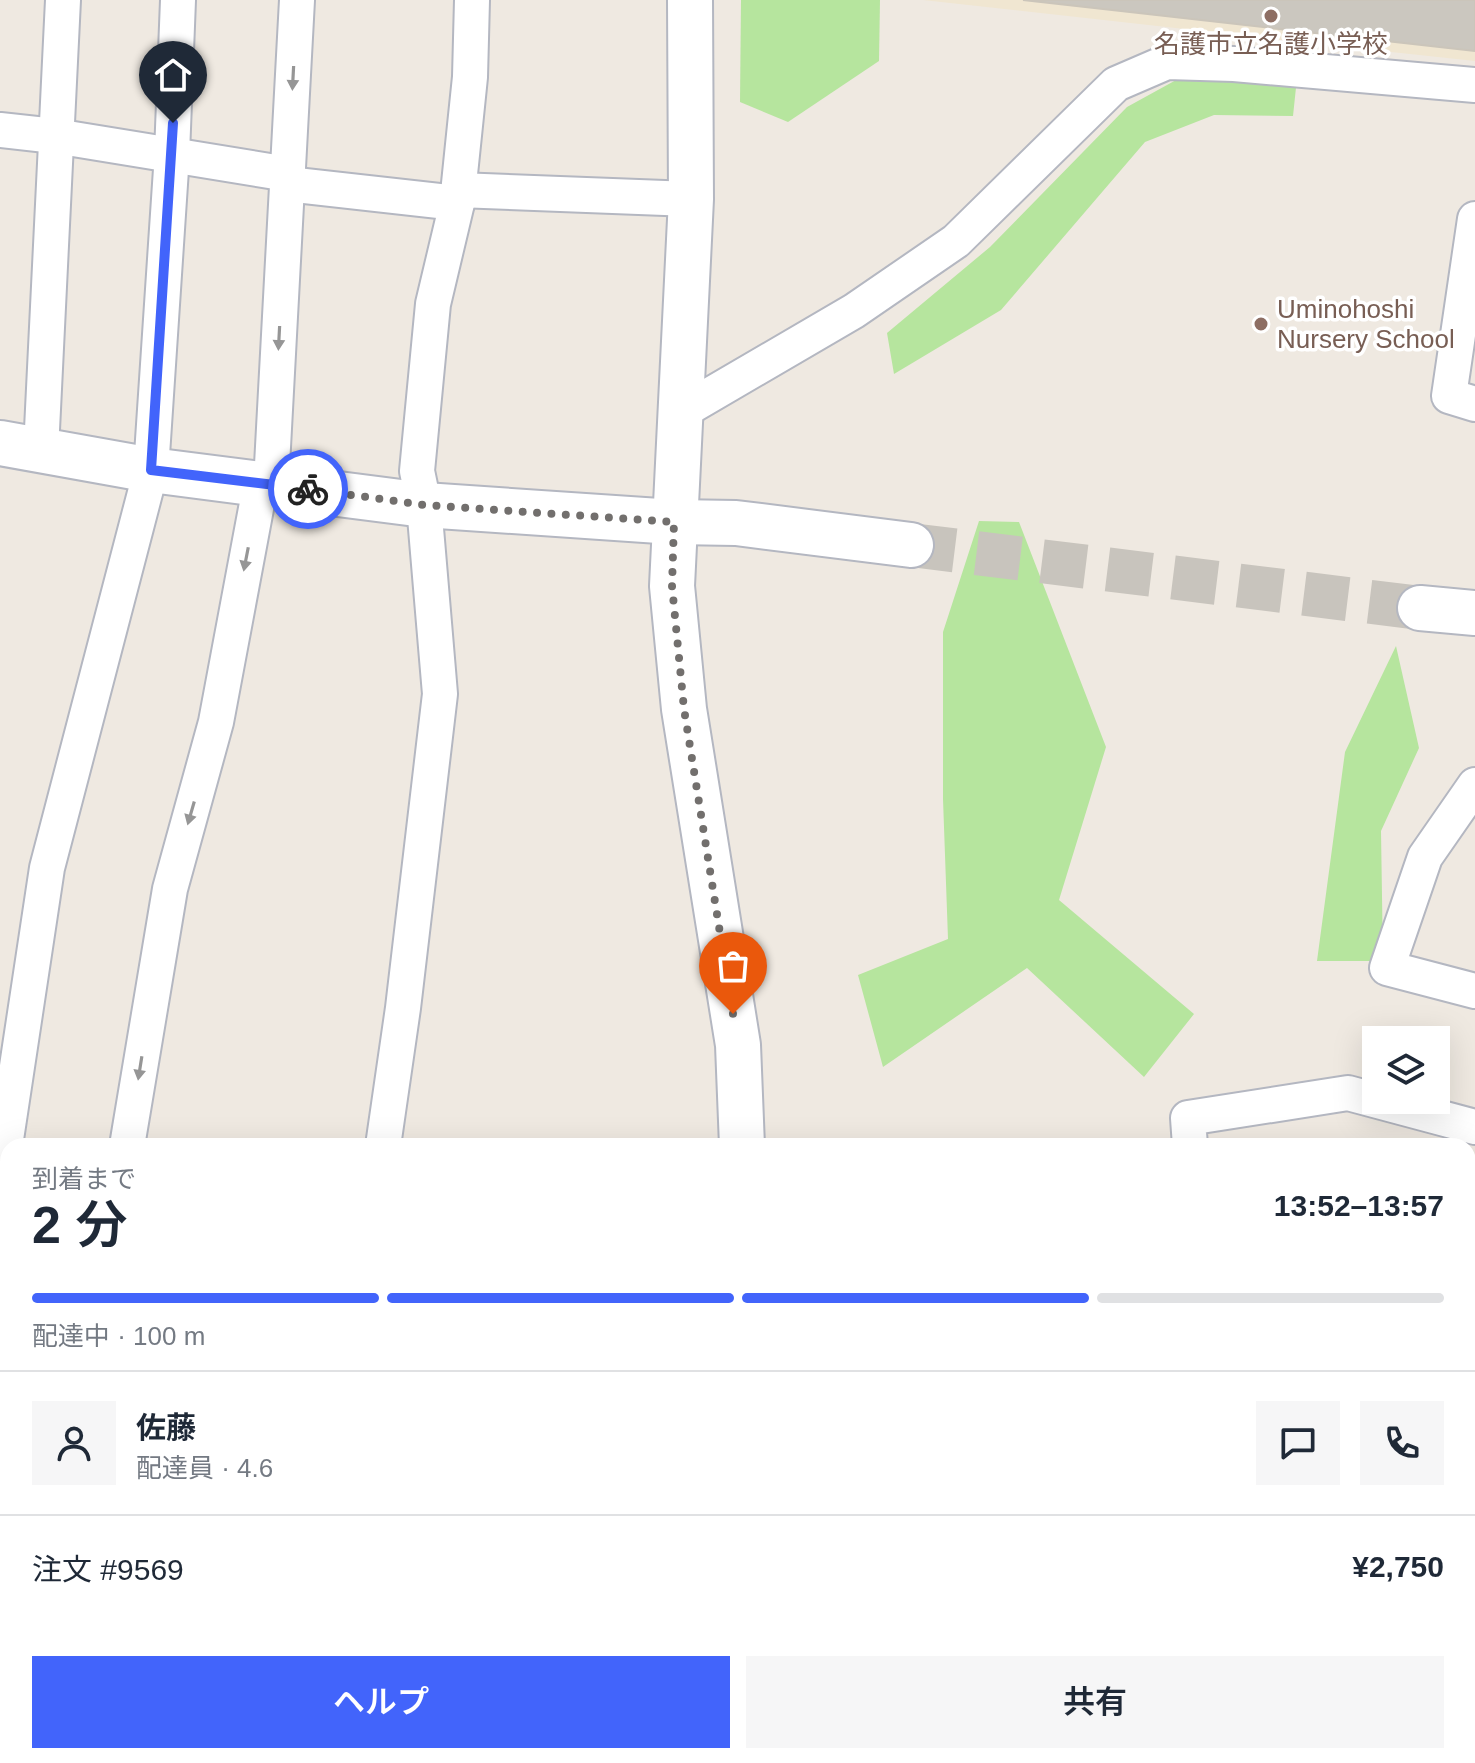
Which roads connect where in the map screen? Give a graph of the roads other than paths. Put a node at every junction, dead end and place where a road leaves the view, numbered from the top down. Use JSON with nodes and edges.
{"nodes":[{"id":1,"x":63,"y":0,"type":"edge"},
{"id":2,"x":178,"y":0,"type":"edge"},
{"id":3,"x":297,"y":0,"type":"edge"},
{"id":4,"x":472,"y":0,"type":"edge"},
{"id":5,"x":690,"y":0,"type":"edge"},
{"id":6,"x":1475,"y":85,"type":"edge"},
{"id":7,"x":0,"y":130,"type":"edge"},
{"id":8,"x":55,"y":136,"type":"junction"},
{"id":9,"x":172,"y":154,"type":"junction"},
{"id":10,"x":288,"y":179,"type":"junction"},
{"id":11,"x":458,"y":196,"type":"junction"},
{"id":12,"x":691,"y":199,"type":"junction"},
{"id":13,"x":1475,"y":219,"type":"edge"},
{"id":14,"x":1475,"y":404,"type":"edge"},
{"id":15,"x":681,"y":412,"type":"junction"},
{"id":16,"x":21,"y":447,"type":"edge"},
{"id":17,"x":151,"y":470,"type":"junction"},
{"id":18,"x":266,"y":483,"type":"junction"},
{"id":19,"x":424,"y":505,"type":"junction"},
{"id":20,"x":674,"y":522,"type":"junction"},
{"id":21,"x":911,"y":545,"type":"tunnel mouth"},
{"id":22,"x":1420,"y":608,"type":"tunnel mouth"},
{"id":23,"x":1475,"y":613,"type":"edge"},
{"id":24,"x":1475,"y":785,"type":"edge"},
{"id":25,"x":1475,"y":991,"type":"edge"},
{"id":26,"x":1475,"y":1127,"type":"edge"},
{"id":27,"x":7,"y":1138,"type":"edge"},
{"id":28,"x":128,"y":1138,"type":"edge"},
{"id":29,"x":384,"y":1138,"type":"edge"},
{"id":30,"x":742,"y":1138,"type":"edge"},
{"id":31,"x":1189,"y":1138,"type":"edge"}],
"edges":[{"from":1,"to":8,"type":"street"},
{"from":2,"to":9,"type":"street"},
{"from":3,"to":10,"type":"street","one_way":true},
{"from":4,"to":11,"type":"street"},
{"from":5,"to":12,"type":"street"},
{"from":6,"to":15,"type":"street"},
{"from":7,"to":8,"type":"street"},
{"from":8,"to":9,"type":"street"},
{"from":8,"to":16,"type":"street"},
{"from":9,"to":10,"type":"street"},
{"from":9,"to":17,"type":"street"},
{"from":10,"to":11,"type":"street"},
{"from":10,"to":18,"type":"street","one_way":true},
{"from":11,"to":12,"type":"street"},
{"from":11,"to":19,"type":"street"},
{"from":12,"to":15,"type":"street"},
{"from":13,"to":14,"type":"street"},
{"from":15,"to":20,"type":"street"},
{"from":16,"to":17,"type":"street"},
{"from":17,"to":18,"type":"street"},
{"from":17,"to":27,"type":"street"},
{"from":18,"to":19,"type":"street"},
{"from":18,"to":28,"type":"street","one_way":true},
{"from":19,"to":20,"type":"street"},
{"from":19,"to":29,"type":"street"},
{"from":20,"to":21,"type":"street"},
{"from":20,"to":30,"type":"street"},
{"from":22,"to":23,"type":"street"},
{"from":24,"to":25,"type":"street"},
{"from":26,"to":31,"type":"street"}]}
